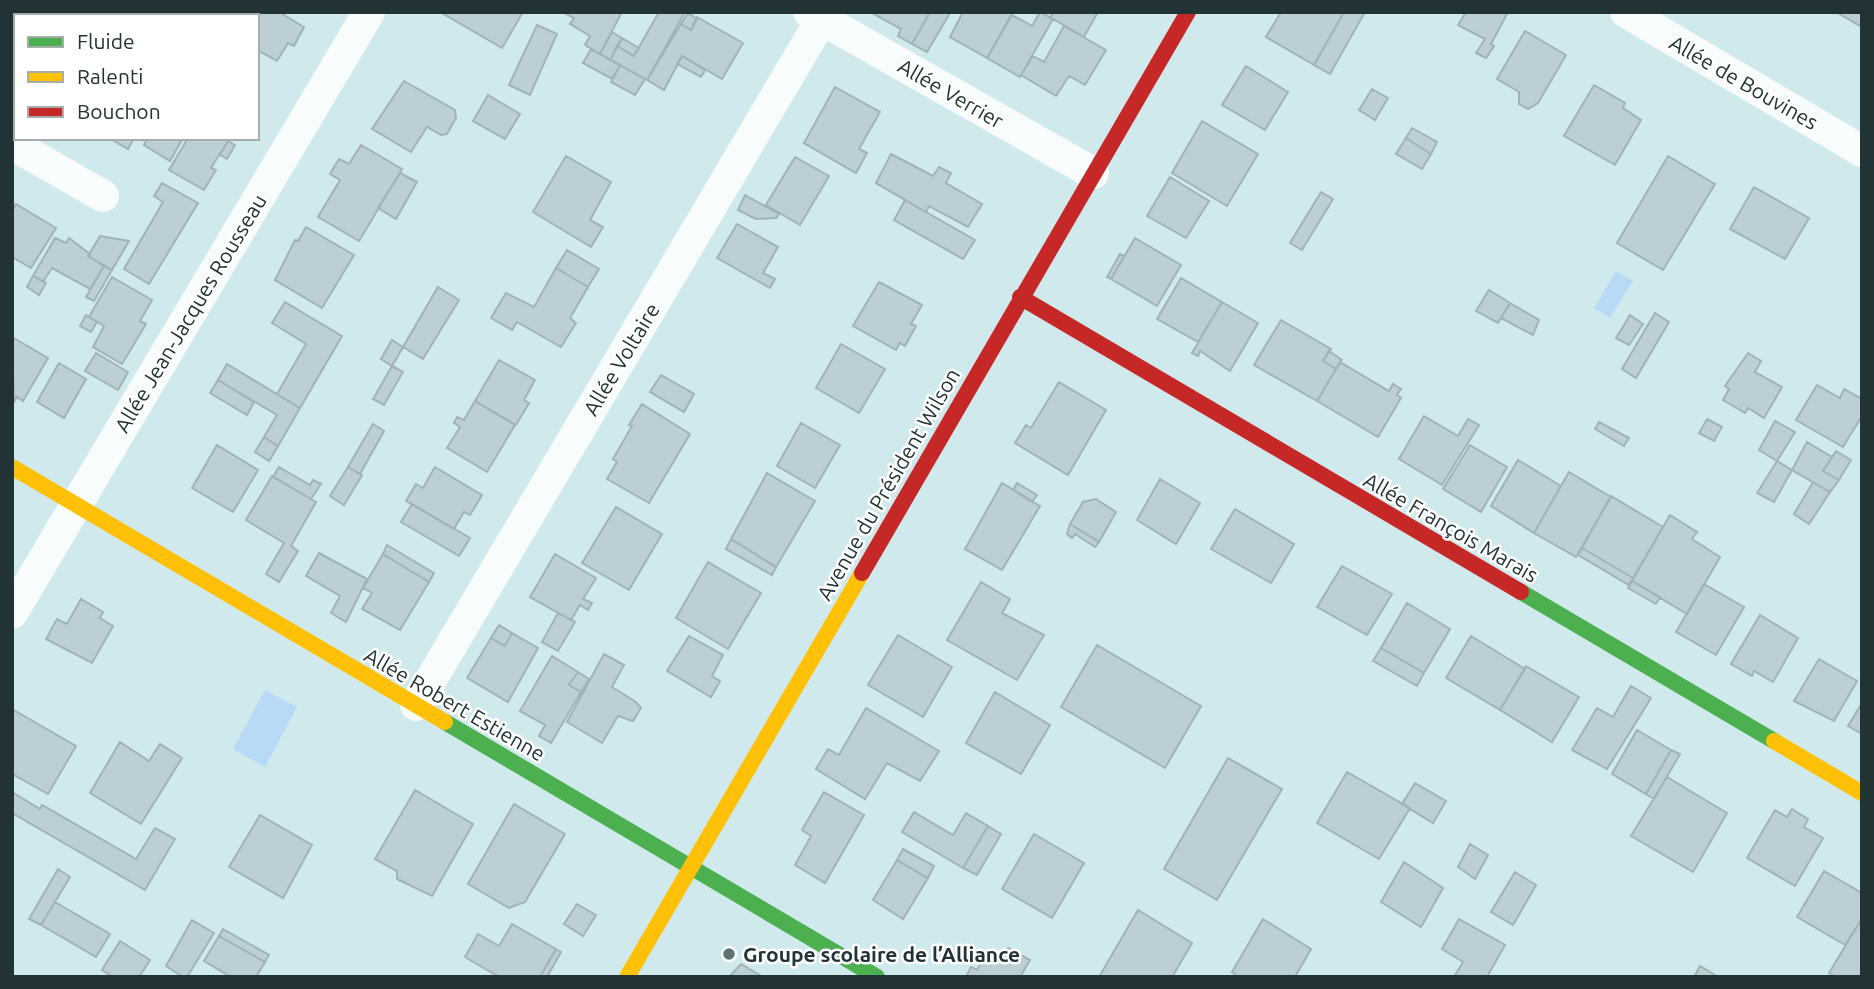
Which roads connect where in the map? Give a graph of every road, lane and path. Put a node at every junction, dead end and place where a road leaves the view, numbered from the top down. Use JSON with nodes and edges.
{"nodes":[{"id":1,"x":369,"y":12,"type":"edge"},
{"id":2,"x":1188,"y":12,"type":"edge"},
{"id":3,"x":1626,"y":12,"type":"edge"},
{"id":4,"x":819,"y":15,"type":"edge"},
{"id":5,"x":12,"y":144,"type":"edge"},
{"id":6,"x":1862,"y":151,"type":"edge"},
{"id":7,"x":1093,"y":173,"type":"junction"},
{"id":8,"x":103,"y":196,"type":"dead end"},
{"id":9,"x":1020,"y":297,"type":"junction"},
{"id":10,"x":12,"y":467,"type":"edge"},
{"id":11,"x":75,"y":505,"type":"junction"},
{"id":12,"x":12,"y":613,"type":"edge"},
{"id":13,"x":416,"y":705,"type":"junction"},
{"id":14,"x":1862,"y":793,"type":"edge"},
{"id":15,"x":691,"y":868,"type":"junction"},
{"id":16,"x":627,"y":977,"type":"edge"},
{"id":17,"x":877,"y":977,"type":"edge"}],
"edges":[{"from":1,"to":11,"type":"street","name":"Allée Jean-Jacques Rousseau"},
{"from":2,"to":7,"type":"street","name":"Avenue du Président Wilson"},
{"from":3,"to":6,"type":"street","name":"Allée de Bouvines"},
{"from":4,"to":7,"type":"street","name":"Allée Verrier"},
{"from":4,"to":13,"type":"street","name":"Allée Voltaire"},
{"from":5,"to":8,"type":"street"},
{"from":7,"to":9,"type":"street","name":"Avenue du Président Wilson"},
{"from":9,"to":14,"type":"street","name":"Allée François Marais"},
{"from":9,"to":15,"type":"street","name":"Avenue du Président Wilson"},
{"from":10,"to":11,"type":"street","name":"Allée Robert Estienne"},
{"from":11,"to":12,"type":"street","name":"Allée Jean-Jacques Rousseau"},
{"from":11,"to":13,"type":"street","name":"Allée Robert Estienne"},
{"from":13,"to":15,"type":"street","name":"Allée Robert Estienne"},
{"from":15,"to":16,"type":"street","name":"Avenue du Président Wilson"},
{"from":15,"to":17,"type":"street","name":"Allée Robert Estienne"}]}
